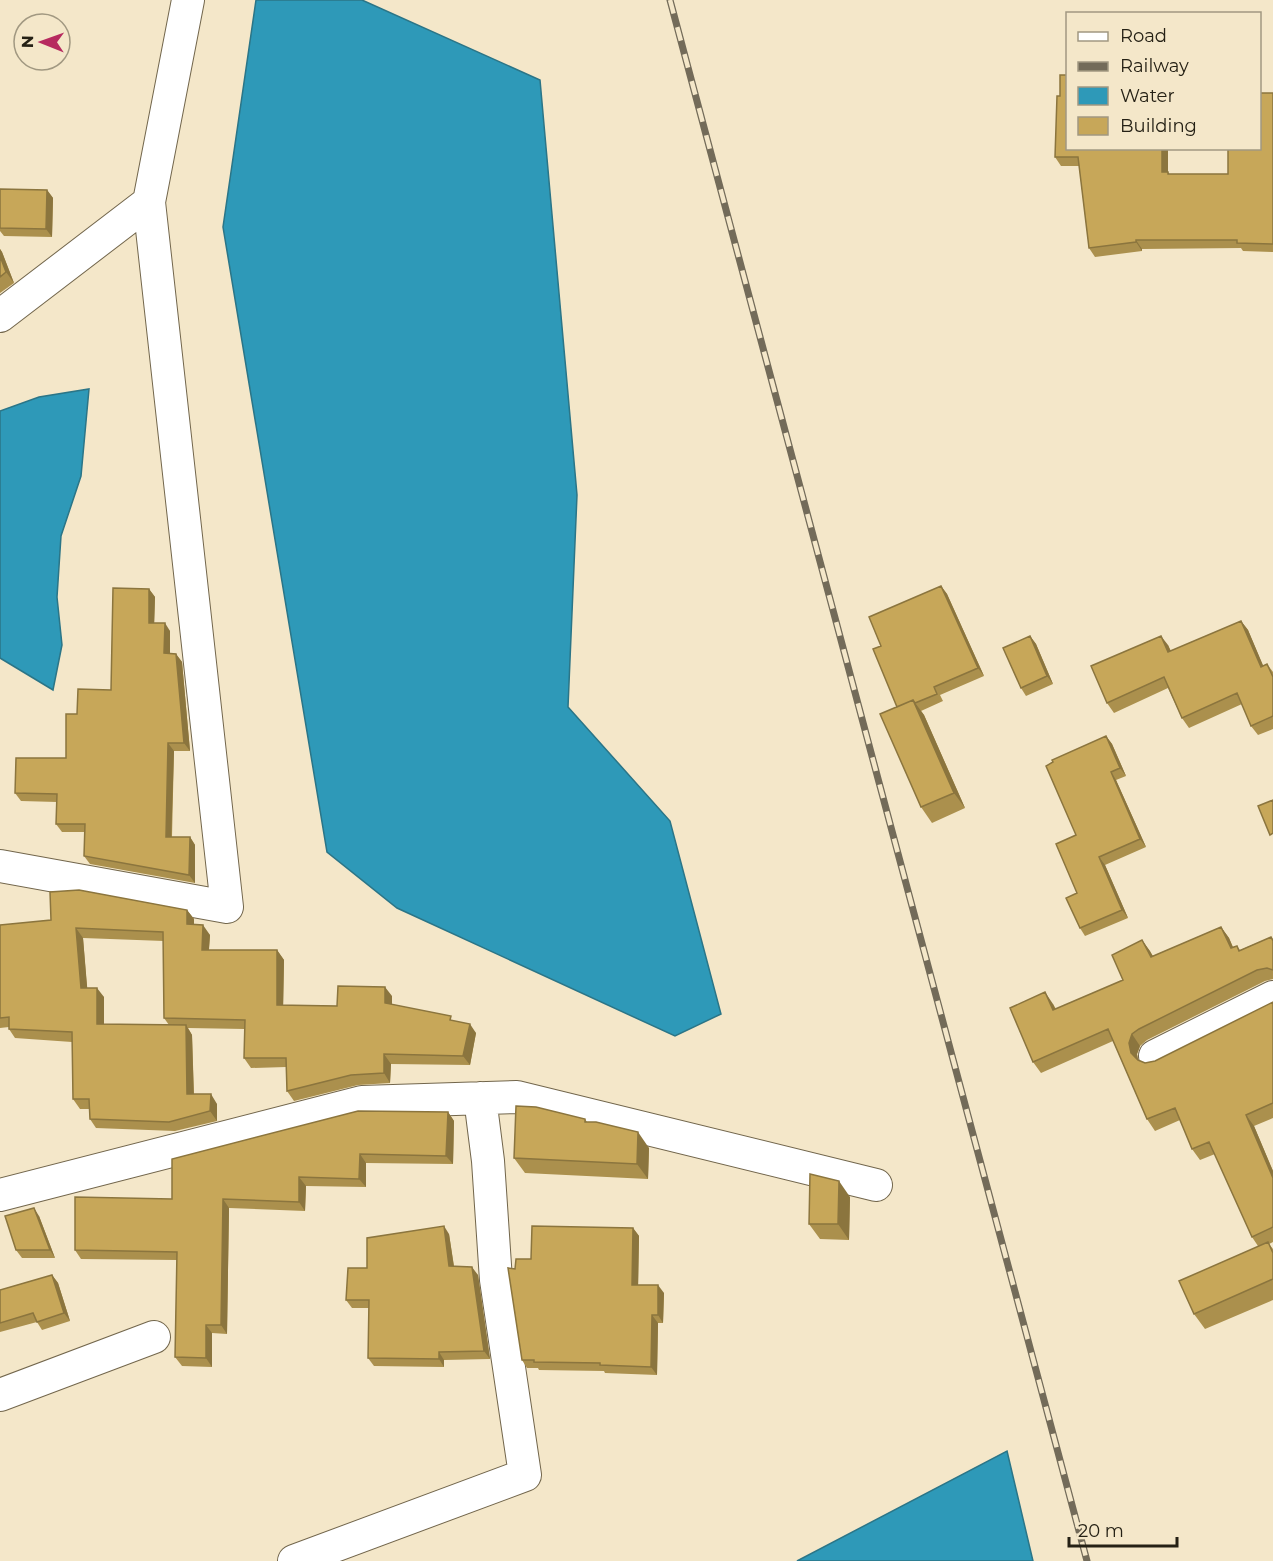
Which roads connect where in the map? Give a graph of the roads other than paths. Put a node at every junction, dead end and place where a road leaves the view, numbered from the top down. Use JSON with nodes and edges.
{"nodes":[{"id":1,"x":188,"y":0,"type":"edge"},
{"id":2,"x":149,"y":202,"type":"junction"},
{"id":3,"x":0,"y":316,"type":"edge"},
{"id":4,"x":0,"y":866,"type":"edge"},
{"id":5,"x":1273,"y":997,"type":"edge"},
{"id":6,"x":1155,"y":1056,"type":"dead end"},
{"id":7,"x":480,"y":1098,"type":"junction"},
{"id":8,"x":876,"y":1185,"type":"dead end"},
{"id":9,"x":0,"y":1195,"type":"edge"},
{"id":10,"x":154,"y":1337,"type":"dead end"},
{"id":11,"x":0,"y":1395,"type":"edge"},
{"id":12,"x":294,"y":1561,"type":"edge"}],
"edges":[{"from":1,"to":2,"type":"street"},
{"from":2,"to":3,"type":"street"},
{"from":2,"to":4,"type":"street"},
{"from":5,"to":6,"type":"street"},
{"from":7,"to":8,"type":"street"},
{"from":7,"to":9,"type":"street"},
{"from":7,"to":12,"type":"street"},
{"from":10,"to":11,"type":"street"}]}
